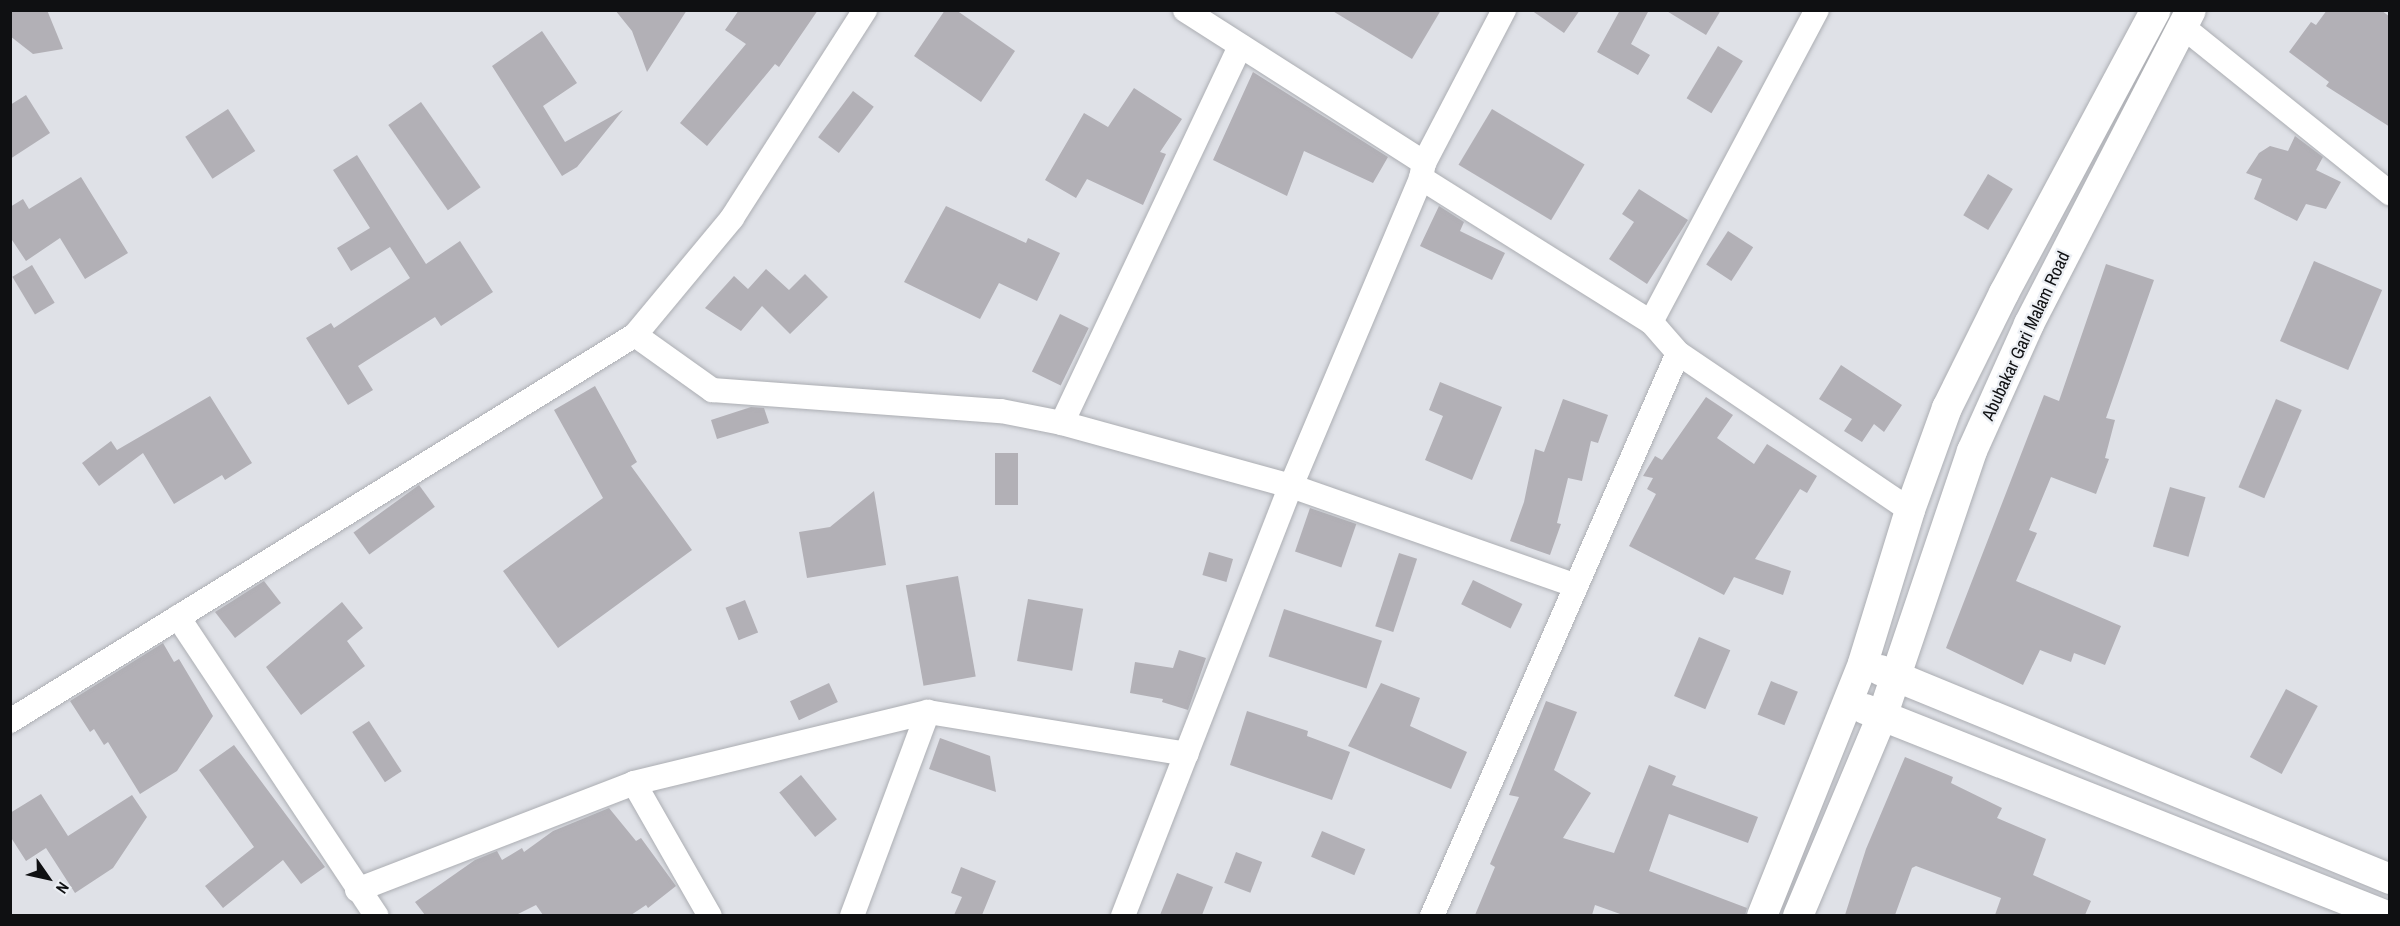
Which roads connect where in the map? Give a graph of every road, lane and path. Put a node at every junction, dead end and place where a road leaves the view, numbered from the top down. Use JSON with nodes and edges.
{"nodes":[{"id":1,"x":866,"y":10,"type":"edge"},
{"id":2,"x":1185,"y":10,"type":"edge"},
{"id":3,"x":1504,"y":10,"type":"edge"},
{"id":4,"x":1817,"y":10,"type":"edge"},
{"id":5,"x":2156,"y":10,"type":"edge"},
{"id":6,"x":2186,"y":18,"type":"edge"},
{"id":7,"x":1240,"y":46,"type":"junction"},
{"id":8,"x":1423,"y":170,"type":"junction"},
{"id":9,"x":2390,"y":193,"type":"edge"},
{"id":10,"x":1651,"y":322,"type":"junction"},
{"id":11,"x":635,"y":335,"type":"junction"},
{"id":12,"x":1678,"y":353,"type":"junction"},
{"id":13,"x":1062,"y":423,"type":"junction"},
{"id":14,"x":1291,"y":486,"type":"junction"},
{"id":15,"x":1910,"y":510,"type":"junction"},
{"id":16,"x":1576,"y":586,"type":"junction"},
{"id":17,"x":178,"y":617,"type":"junction"},
{"id":18,"x":1863,"y":663,"type":"junction"},
{"id":19,"x":1897,"y":676,"type":"junction"},
{"id":20,"x":1848,"y":704,"type":"junction"},
{"id":21,"x":928,"y":712,"type":"junction"},
{"id":22,"x":1883,"y":714,"type":"junction"},
{"id":23,"x":10,"y":721,"type":"edge"},
{"id":24,"x":1187,"y":754,"type":"junction"},
{"id":25,"x":634,"y":783,"type":"junction"},
{"id":26,"x":2390,"y":879,"type":"edge"},
{"id":27,"x":357,"y":890,"type":"junction"},
{"id":28,"x":377,"y":915,"type":"edge"},
{"id":29,"x":710,"y":915,"type":"edge"},
{"id":30,"x":852,"y":915,"type":"edge"},
{"id":31,"x":1123,"y":915,"type":"edge"},
{"id":32,"x":1432,"y":915,"type":"edge"},
{"id":33,"x":1762,"y":915,"type":"edge"},
{"id":34,"x":1798,"y":915,"type":"edge"},
{"id":35,"x":2386,"y":915,"type":"edge"}],
"edges":[{"from":1,"to":11,"type":"street"},
{"from":2,"to":7,"type":"street"},
{"from":3,"to":8,"type":"street"},
{"from":4,"to":10,"type":"street"},
{"from":5,"to":15,"type":"street"},
{"from":6,"to":9,"type":"street"},
{"from":6,"to":19,"type":"street","name":"Abubakar Gari Malam Road"},
{"from":7,"to":8,"type":"street"},
{"from":7,"to":13,"type":"street"},
{"from":8,"to":10,"type":"street"},
{"from":8,"to":14,"type":"street"},
{"from":10,"to":12,"type":"street"},
{"from":11,"to":13,"type":"street"},
{"from":11,"to":17,"type":"street"},
{"from":12,"to":15,"type":"street"},
{"from":12,"to":16,"type":"street"},
{"from":13,"to":14,"type":"street"},
{"from":14,"to":16,"type":"street"},
{"from":14,"to":24,"type":"street"},
{"from":15,"to":18,"type":"street"},
{"from":16,"to":32,"type":"street"},
{"from":17,"to":23,"type":"street"},
{"from":17,"to":27,"type":"street"},
{"from":18,"to":19,"type":"street"},
{"from":18,"to":20,"type":"street"},
{"from":19,"to":22,"type":"street","name":"Abubakar Gari Malam Road"},
{"from":19,"to":26,"type":"street"},
{"from":20,"to":22,"type":"street"},
{"from":20,"to":33,"type":"street"},
{"from":21,"to":24,"type":"street"},
{"from":21,"to":25,"type":"street"},
{"from":21,"to":30,"type":"street"},
{"from":22,"to":34,"type":"street","name":"Abubakar Gari Malam Road"},
{"from":22,"to":35,"type":"street"},
{"from":24,"to":31,"type":"street"},
{"from":25,"to":27,"type":"street"},
{"from":25,"to":29,"type":"street"},
{"from":27,"to":28,"type":"street"}]}
